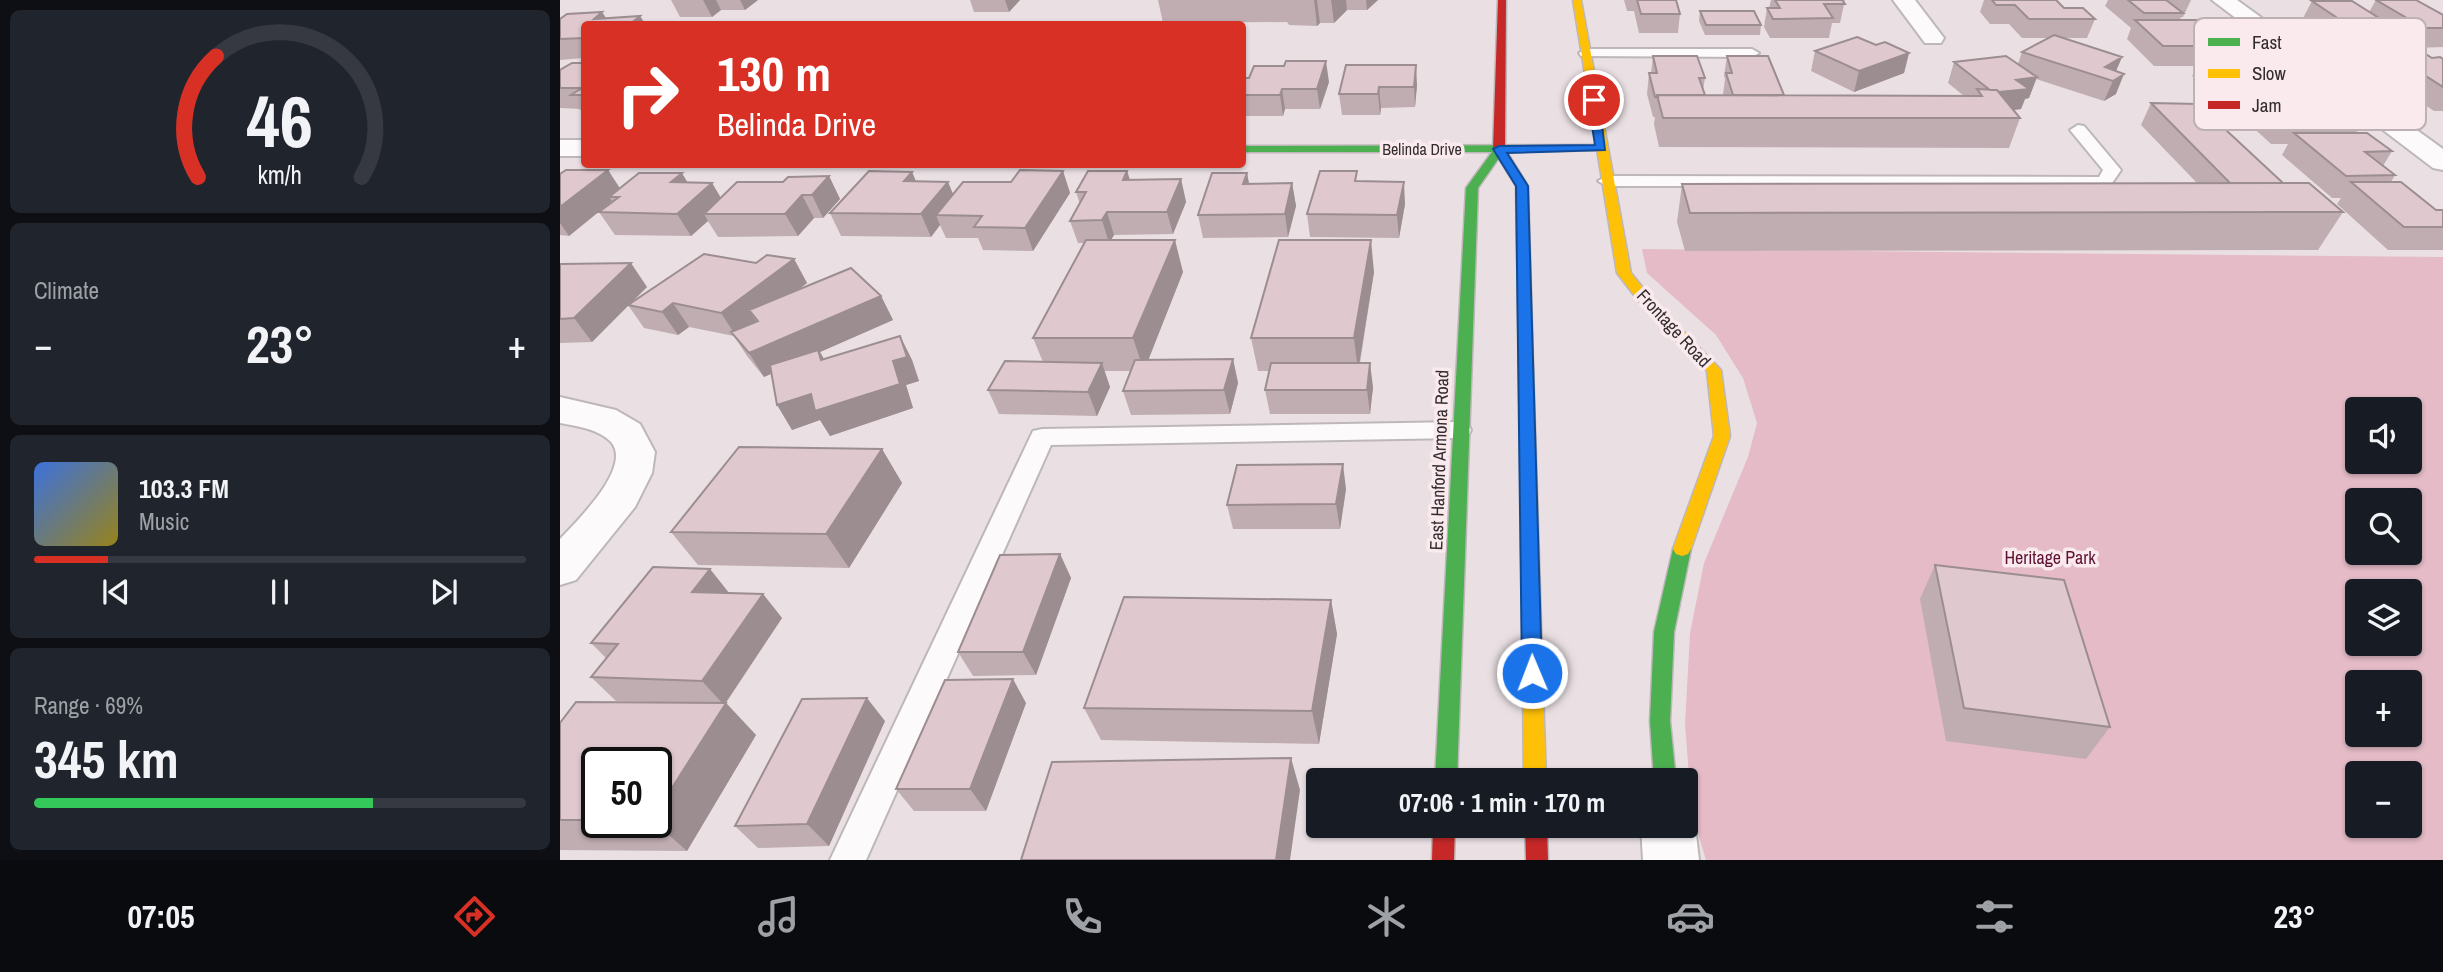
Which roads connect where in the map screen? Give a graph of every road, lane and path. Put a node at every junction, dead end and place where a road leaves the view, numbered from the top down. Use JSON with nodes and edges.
{"nodes":[{"id":1,"x":1503,"y":0,"type":"edge"},
{"id":2,"x":1577,"y":0,"type":"edge"},
{"id":3,"x":1904,"y":0,"type":"edge"},
{"id":4,"x":2223,"y":0,"type":"edge"},
{"id":5,"x":2247,"y":18,"type":"edge"},
{"id":6,"x":1933,"y":38,"type":"dead end"},
{"id":7,"x":1586,"y":53,"type":"junction"},
{"id":8,"x":1752,"y":53,"type":"edge"},
{"id":9,"x":2077,"y":130,"type":"dead end"},
{"id":10,"x":2399,"y":130,"type":"edge"},
{"id":11,"x":2415,"y":142,"type":"junction"},
{"id":12,"x":2443,"y":142,"type":"edge"},
{"id":13,"x":560,"y":148,"type":"edge"},
{"id":14,"x":581,"y":148,"type":"edge"},
{"id":15,"x":1601,"y":148,"type":"junction"},
{"id":16,"x":1246,"y":149,"type":"edge"},
{"id":17,"x":1499,"y":149,"type":"junction"},
{"id":18,"x":2443,"y":162,"type":"edge"},
{"id":19,"x":1607,"y":181,"type":"junction"},
{"id":20,"x":560,"y":410,"type":"edge"},
{"id":21,"x":1460,"y":430,"type":"junction"},
{"id":22,"x":560,"y":568,"type":"edge"},
{"id":23,"x":1446,"y":768,"type":"edge"},
{"id":24,"x":1535,"y":768,"type":"edge"},
{"id":25,"x":1664,"y":768,"type":"edge"},
{"id":26,"x":1444,"y":838,"type":"edge"},
{"id":27,"x":1536,"y":838,"type":"edge"},
{"id":28,"x":1669,"y":838,"type":"edge"},
{"id":29,"x":848,"y":860,"type":"edge"},
{"id":30,"x":1443,"y":860,"type":"edge"},
{"id":31,"x":1537,"y":860,"type":"edge"},
{"id":32,"x":1671,"y":860,"type":"edge"}],
"edges":[{"from":1,"to":17,"type":"main road"},
{"from":2,"to":7,"type":"main road","name":"Frontage Road"},
{"from":3,"to":6,"type":"street"},
{"from":4,"to":5,"type":"street"},
{"from":7,"to":8,"type":"lane"},
{"from":7,"to":15,"type":"main road","name":"Frontage Road"},
{"from":9,"to":19,"type":"lane"},
{"from":10,"to":11,"type":"street"},
{"from":11,"to":12,"type":"street"},
{"from":11,"to":18,"type":"street"},
{"from":13,"to":14,"type":"street"},
{"from":15,"to":17,"type":"main road","name":"Belinda Drive"},
{"from":15,"to":19,"type":"main road","name":"Frontage Road"},
{"from":16,"to":17,"type":"main road","name":"Belinda Drive"},
{"from":17,"to":21,"type":"main road","name":"East Hanford Armona Road"},
{"from":17,"to":24,"type":"main road"},
{"from":19,"to":25,"type":"main road","name":"Frontage Road"},
{"from":20,"to":22,"type":"street"},
{"from":21,"to":23,"type":"main road","name":"East Hanford Armona Road"},
{"from":21,"to":29,"type":"lane"},
{"from":26,"to":30,"type":"main road"},
{"from":27,"to":31,"type":"main road"},
{"from":28,"to":32,"type":"street"}]}
